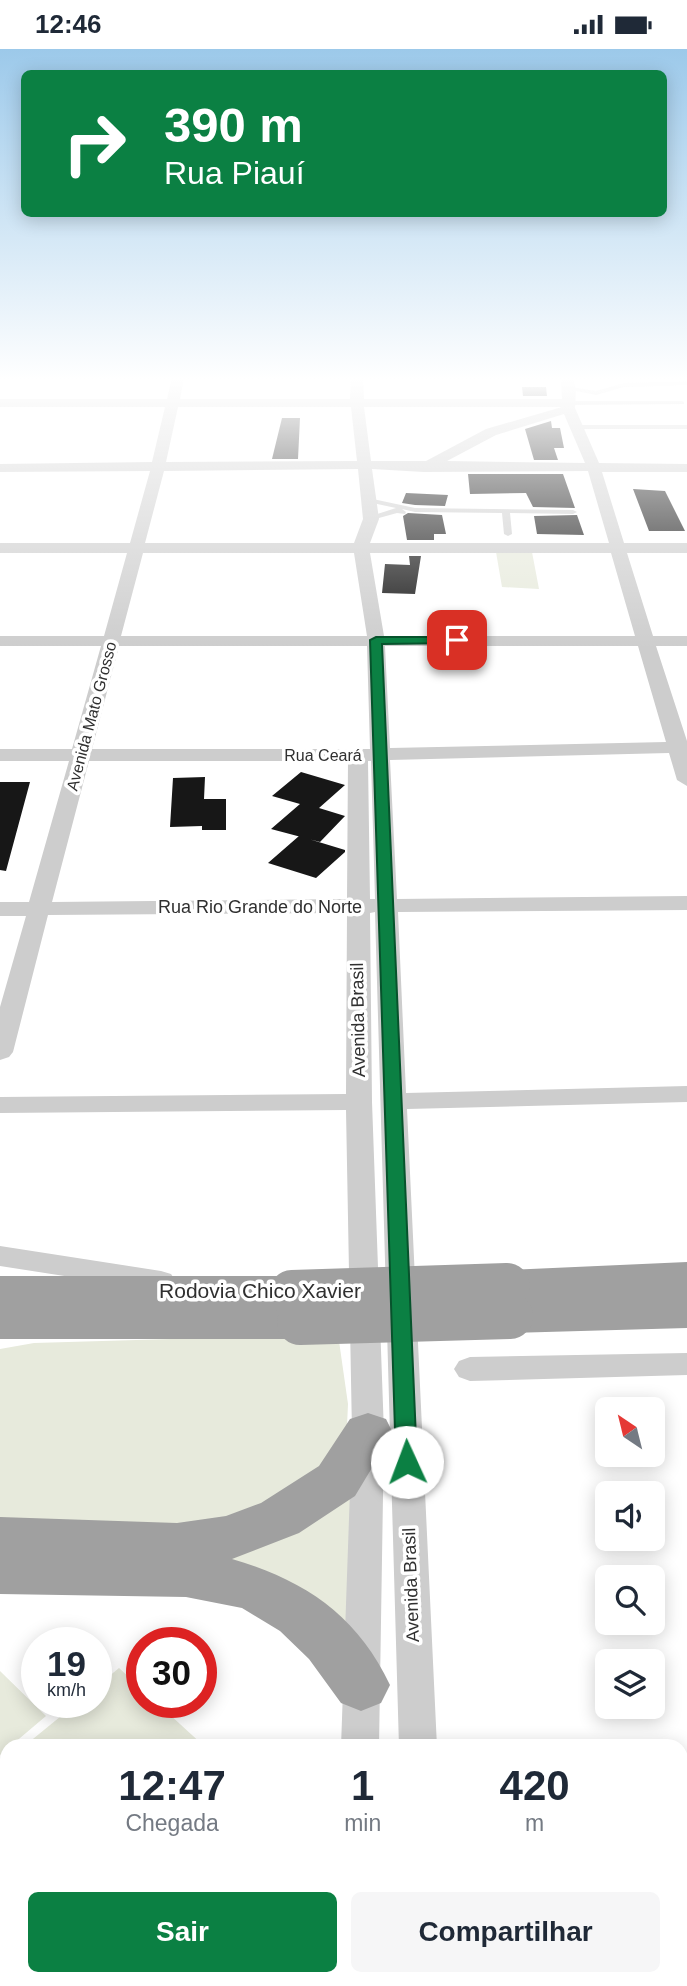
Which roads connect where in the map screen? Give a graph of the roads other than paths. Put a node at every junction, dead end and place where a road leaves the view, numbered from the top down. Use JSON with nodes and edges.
{"nodes":[{"id":1,"x":158,"y":468,"type":"edge"},
{"id":2,"x":365,"y":468,"type":"edge"},
{"id":3,"x":594,"y":468,"type":"edge"},
{"id":4,"x":371,"y":509,"type":"junction"},
{"id":5,"x":415,"y":510,"type":"junction"},
{"id":6,"x":506,"y":511,"type":"junction"},
{"id":7,"x":573,"y":512,"type":"dead end"},
{"id":8,"x":508,"y":534,"type":"dead end"},
{"id":9,"x":137,"y":547,"type":"junction"},
{"id":10,"x":361,"y":547,"type":"junction"},
{"id":11,"x":0,"y":548,"type":"edge"},
{"id":12,"x":617,"y":548,"type":"junction"},
{"id":13,"x":687,"y":548,"type":"edge"},
{"id":14,"x":376,"y":640,"type":"junction"},
{"id":15,"x":0,"y":641,"type":"edge"},
{"id":16,"x":111,"y":641,"type":"junction"},
{"id":17,"x":645,"y":641,"type":"junction"},
{"id":18,"x":687,"y":641,"type":"edge"},
{"id":19,"x":682,"y":747,"type":"edge"},
{"id":20,"x":0,"y":755,"type":"edge"},
{"id":21,"x":81,"y":755,"type":"junction"},
{"id":22,"x":369,"y":755,"type":"junction"},
{"id":23,"x":687,"y":780,"type":"edge"},
{"id":24,"x":687,"y":903,"type":"edge"},
{"id":25,"x":386,"y":906,"type":"junction"},
{"id":26,"x":356,"y":907,"type":"junction"},
{"id":27,"x":39,"y":908,"type":"junction"},
{"id":28,"x":0,"y":909,"type":"edge"},
{"id":29,"x":0,"y":1052,"type":"edge"},
{"id":30,"x":687,"y":1094,"type":"edge"},
{"id":31,"x":393,"y":1101,"type":"junction"},
{"id":32,"x":359,"y":1102,"type":"junction"},
{"id":33,"x":0,"y":1105,"type":"edge"},
{"id":34,"x":0,"y":1256,"type":"edge"},
{"id":35,"x":687,"y":1278,"type":"edge"},
{"id":36,"x":231,"y":1292,"type":"junction"},
{"id":37,"x":0,"y":1293,"type":"edge"},
{"id":38,"x":509,"y":1301,"type":"junction"},
{"id":39,"x":296,"y":1308,"type":"junction"},
{"id":40,"x":687,"y":1311,"type":"edge"},
{"id":41,"x":0,"y":1322,"type":"edge"},
{"id":42,"x":57,"y":1322,"type":"junction"},
{"id":43,"x":0,"y":1339,"type":"edge"},
{"id":44,"x":687,"y":1364,"type":"edge"},
{"id":45,"x":470,"y":1369,"type":"dead end"},
{"id":46,"x":368,"y":1433,"type":"junction"},
{"id":47,"x":0,"y":1539,"type":"edge"},
{"id":48,"x":0,"y":1571,"type":"edge"},
{"id":49,"x":361,"y":1685,"type":"junction"},
{"id":50,"x":360,"y":1739,"type":"edge"},
{"id":51,"x":418,"y":1739,"type":"edge"}],
"edges":[{"from":1,"to":9,"type":"street","name":"Avenida Mato Grosso"},
{"from":2,"to":4,"type":"street"},
{"from":3,"to":12,"type":"street"},
{"from":4,"to":5,"type":"lane"},
{"from":4,"to":5,"type":"lane"},
{"from":4,"to":10,"type":"street","name":"Avenida Brasil"},
{"from":5,"to":6,"type":"lane"},
{"from":6,"to":7,"type":"lane"},
{"from":6,"to":8,"type":"lane"},
{"from":9,"to":10,"type":"street"},
{"from":9,"to":11,"type":"street"},
{"from":9,"to":16,"type":"street","name":"Avenida Mato Grosso"},
{"from":10,"to":12,"type":"street"},
{"from":10,"to":14,"type":"street","name":"Avenida Brasil"},
{"from":12,"to":13,"type":"street"},
{"from":12,"to":17,"type":"street"},
{"from":14,"to":16,"type":"street"},
{"from":14,"to":17,"type":"street"},
{"from":14,"to":22,"type":"street","name":"Avenida Brasil"},
{"from":15,"to":16,"type":"street"},
{"from":16,"to":21,"type":"street","name":"Avenida Mato Grosso"},
{"from":17,"to":18,"type":"street"},
{"from":17,"to":19,"type":"street"},
{"from":19,"to":22,"type":"street","name":"Rua Ceará"},
{"from":19,"to":23,"type":"street"},
{"from":20,"to":21,"type":"street","name":"Rua Ceará"},
{"from":21,"to":22,"type":"street","name":"Rua Ceará"},
{"from":21,"to":27,"type":"street","name":"Avenida Mato Grosso"},
{"from":22,"to":25,"type":"street","name":"Avenida Brasil"},
{"from":22,"to":26,"type":"street","name":"Avenida Brasil"},
{"from":24,"to":25,"type":"street","name":"Rua Rio Grande do Norte"},
{"from":25,"to":26,"type":"street","name":"Rua Rio Grande do Norte"},
{"from":25,"to":31,"type":"street","name":"Avenida Brasil"},
{"from":26,"to":27,"type":"street","name":"Rua Rio Grande do Norte"},
{"from":26,"to":32,"type":"street","name":"Avenida Brasil"},
{"from":27,"to":28,"type":"street","name":"Rua Rio Grande do Norte"},
{"from":27,"to":29,"type":"street","name":"Avenida Mato Grosso"},
{"from":30,"to":31,"type":"street"},
{"from":31,"to":51,"type":"street","name":"Avenida Brasil"},
{"from":32,"to":33,"type":"street"},
{"from":32,"to":46,"type":"street","name":"Avenida Brasil"},
{"from":34,"to":36,"type":"street"},
{"from":35,"to":38,"type":"highway","name":"Rodovia Chico Xavier"},
{"from":36,"to":37,"type":"highway","name":"Rodovia Chico Xavier"},
{"from":36,"to":39,"type":"highway","name":"Rodovia Chico Xavier"},
{"from":38,"to":39,"type":"highway","name":"Rodovia Chico Xavier","bridge":true},
{"from":38,"to":40,"type":"highway","name":"Rodovia Chico Xavier"},
{"from":39,"to":42,"type":"highway","name":"Rodovia Chico Xavier"},
{"from":41,"to":42,"type":"highway","name":"Rodovia Chico Xavier"},
{"from":42,"to":43,"type":"highway"},
{"from":44,"to":45,"type":"street"},
{"from":46,"to":47,"type":"highway"},
{"from":46,"to":49,"type":"street","name":"Avenida Brasil"},
{"from":48,"to":49,"type":"highway"},
{"from":49,"to":50,"type":"street","name":"Avenida Brasil"}]}
